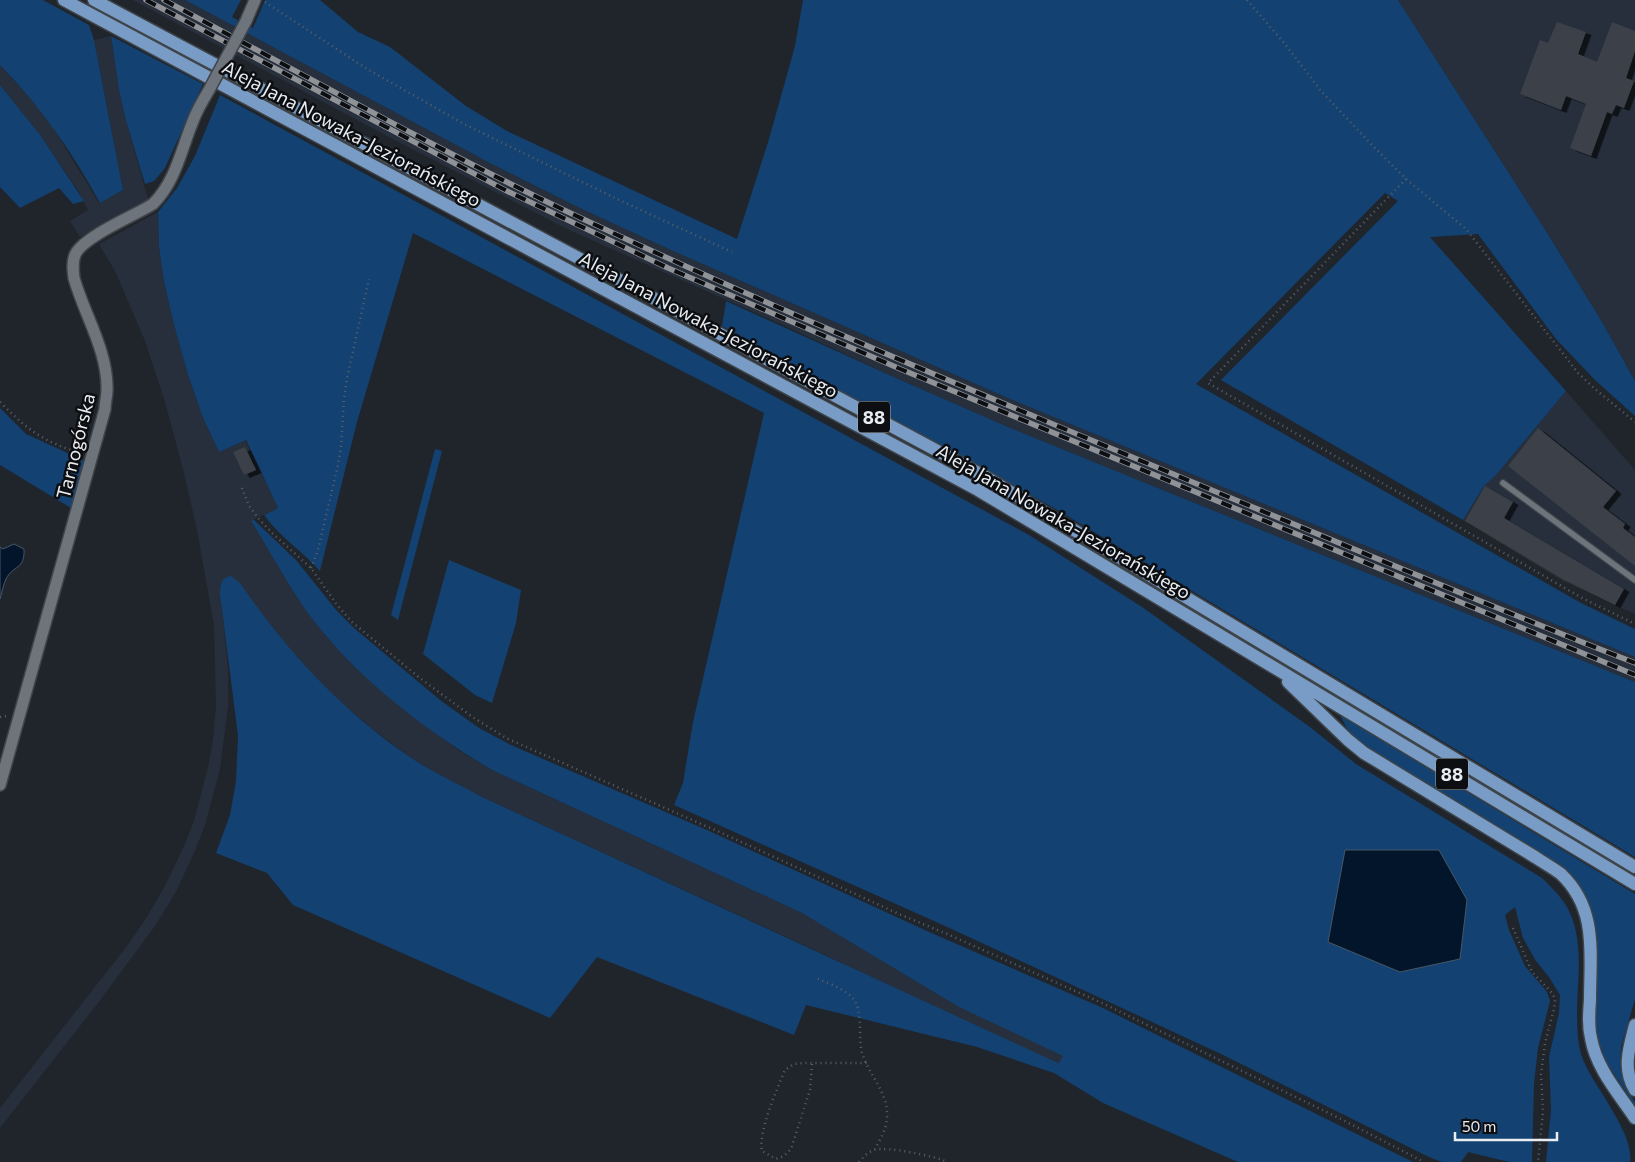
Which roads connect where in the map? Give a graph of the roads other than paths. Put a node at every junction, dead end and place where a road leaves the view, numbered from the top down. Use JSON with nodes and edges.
{"nodes":[{"id":1,"x":64,"y":0,"type":"edge"},
{"id":2,"x":94,"y":0,"type":"edge"},
{"id":3,"x":255,"y":0,"type":"edge"},
{"id":4,"x":1503,"y":483,"type":"dead end"},
{"id":5,"x":1635,"y":580,"type":"edge"},
{"id":6,"x":1270,"y":664,"type":"junction"},
{"id":7,"x":0,"y":785,"type":"edge"},
{"id":8,"x":1635,"y":867,"type":"edge"},
{"id":9,"x":1635,"y":884,"type":"edge"},
{"id":10,"x":1635,"y":1025,"type":"edge"},
{"id":11,"x":1635,"y":1090,"type":"edge"},
{"id":12,"x":1635,"y":1118,"type":"edge"}],
"edges":[{"from":1,"to":6,"type":"main road","name":"Aleja Jana Nowaka-Jeziorańskiego","number":"88"},
{"from":2,"to":8,"type":"main road","name":"Aleja Jana Nowaka-Jeziorańskiego","number":"88"},
{"from":3,"to":7,"type":"street","name":"Tarnogórska","bridge":true},
{"from":4,"to":5,"type":"lane"},
{"from":6,"to":9,"type":"main road","name":"Aleja Jana Nowaka-Jeziorańskiego","number":"88"},
{"from":6,"to":12,"type":"main road"},
{"from":10,"to":11,"type":"main road"}]}
